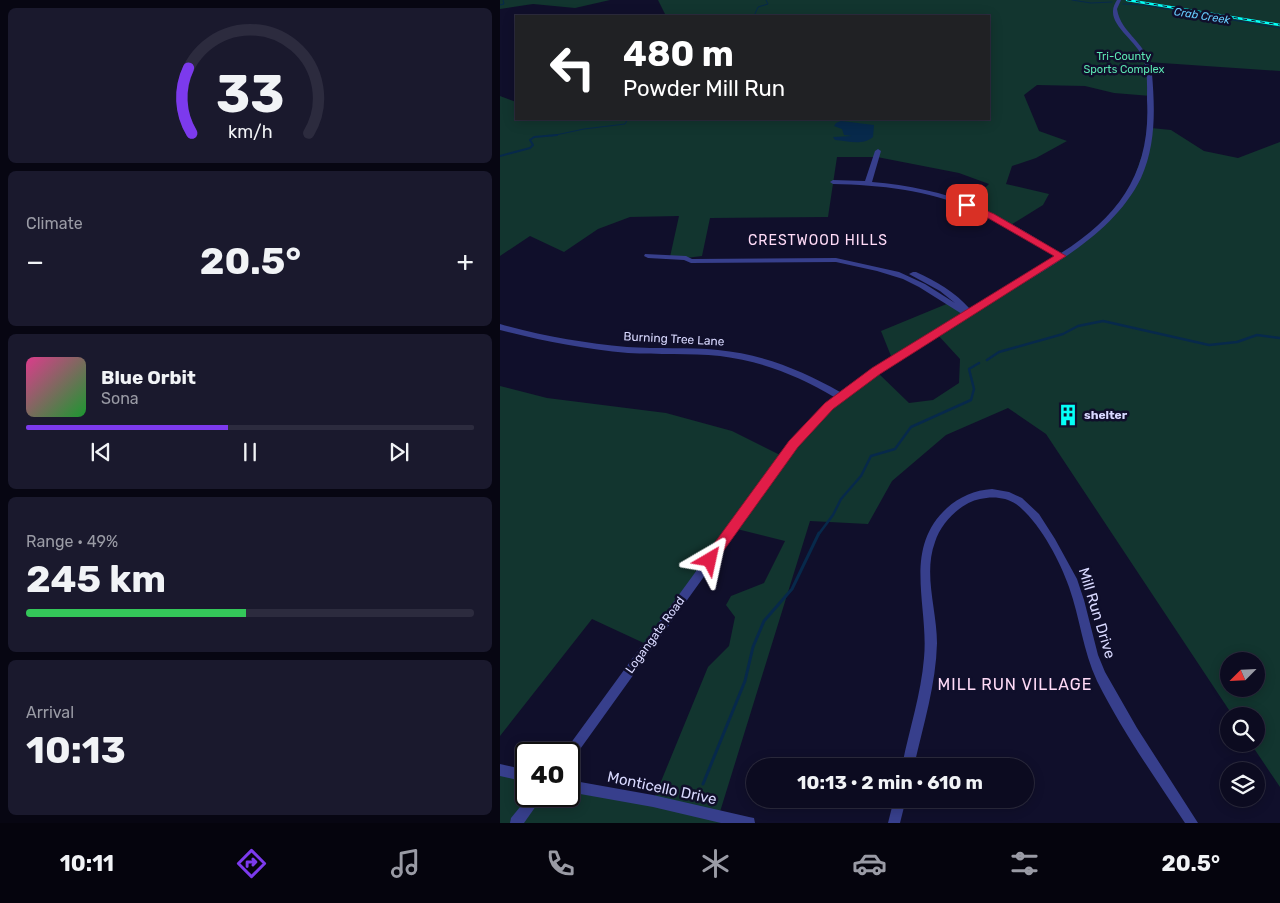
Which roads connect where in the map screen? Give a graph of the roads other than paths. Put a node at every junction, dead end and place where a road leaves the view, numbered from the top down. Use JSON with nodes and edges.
{"nodes":[{"id":1,"x":1119,"y":0,"type":"edge"},
{"id":2,"x":878,"y":152,"type":"dead end"},
{"id":3,"x":833,"y":182,"type":"dead end"},
{"id":4,"x":868,"y":183,"type":"junction"},
{"id":5,"x":648,"y":256,"type":"dead end"},
{"id":6,"x":1061,"y":256,"type":"junction"},
{"id":7,"x":969,"y":314,"type":"junction"},
{"id":8,"x":500,"y":327,"type":"edge"},
{"id":9,"x":840,"y":396,"type":"junction"},
{"id":10,"x":578,"y":742,"type":"edge"},
{"id":11,"x":910,"y":758,"type":"edge"},
{"id":12,"x":500,"y":770,"type":"edge"},
{"id":13,"x":515,"y":773,"type":"edge"},
{"id":14,"x":580,"y":788,"type":"edge"},
{"id":15,"x":528,"y":807,"type":"edge"},
{"id":16,"x":898,"y":808,"type":"edge"},
{"id":17,"x":516,"y":823,"type":"edge"},
{"id":18,"x":749,"y":823,"type":"edge"},
{"id":19,"x":894,"y":823,"type":"edge"},
{"id":20,"x":1192,"y":823,"type":"edge"}],
"edges":[{"from":1,"to":6,"type":"street","name":"Logangate Road"},
{"from":2,"to":4,"type":"street"},
{"from":3,"to":4,"type":"street"},
{"from":4,"to":6,"type":"street"},
{"from":5,"to":7,"type":"street"},
{"from":6,"to":7,"type":"street","name":"Logangate Road"},
{"from":7,"to":9,"type":"street","name":"Logangate Road"},
{"from":8,"to":9,"type":"street","name":"Burning Tree Lane"},
{"from":9,"to":10,"type":"street","name":"Logangate Road"},
{"from":11,"to":20,"type":"street","name":"Mill Run Drive"},
{"from":12,"to":13,"type":"street"},
{"from":14,"to":18,"type":"street","name":"Monticello Drive"},
{"from":15,"to":17,"type":"street"},
{"from":16,"to":19,"type":"street"}]}
